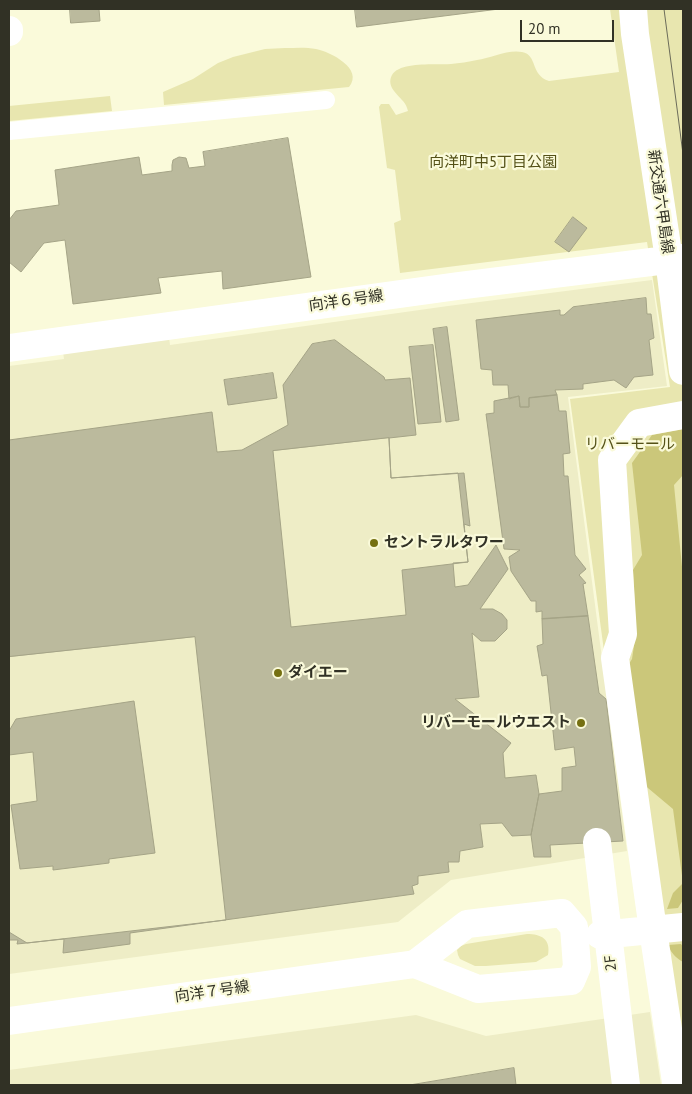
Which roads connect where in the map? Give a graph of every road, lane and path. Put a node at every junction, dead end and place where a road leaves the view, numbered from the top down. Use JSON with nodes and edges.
{"nodes":[{"id":1,"x":634,"y":21,"type":"edge"},
{"id":2,"x":326,"y":100,"type":"dead end"},
{"id":3,"x":9,"y":131,"type":"edge"},
{"id":4,"x":676,"y":258,"type":"edge"},
{"id":5,"x":9,"y":348,"type":"edge"},
{"id":6,"x":683,"y":371,"type":"edge"},
{"id":7,"x":683,"y":415,"type":"edge"},
{"id":8,"x":597,"y":842,"type":"dead end"},
{"id":9,"x":683,"y":927,"type":"edge"},
{"id":10,"x":653,"y":930,"type":"junction"},
{"id":11,"x":600,"y":936,"type":"dead end"},
{"id":12,"x":415,"y":964,"type":"junction"},
{"id":13,"x":9,"y":1021,"type":"edge"},
{"id":14,"x":626,"y":1085,"type":"edge"},
{"id":15,"x":679,"y":1085,"type":"edge"}],
"edges":[{"from":1,"to":4,"type":"street","name":"新交通六甲島線"},
{"from":2,"to":3,"type":"lane"},
{"from":4,"to":5,"type":"street","name":"向洋６号線"},
{"from":4,"to":6,"type":"street","name":"新交通六甲島線"},
{"from":7,"to":10,"type":"street"},
{"from":8,"to":14,"type":"street","name":"2F"},
{"from":9,"to":10,"type":"street"},
{"from":10,"to":11,"type":"street"},
{"from":10,"to":15,"type":"street"},
{"from":12,"to":12,"type":"street","name":"向洋７号線"},
{"from":12,"to":13,"type":"street","name":"向洋７号線"}]}
